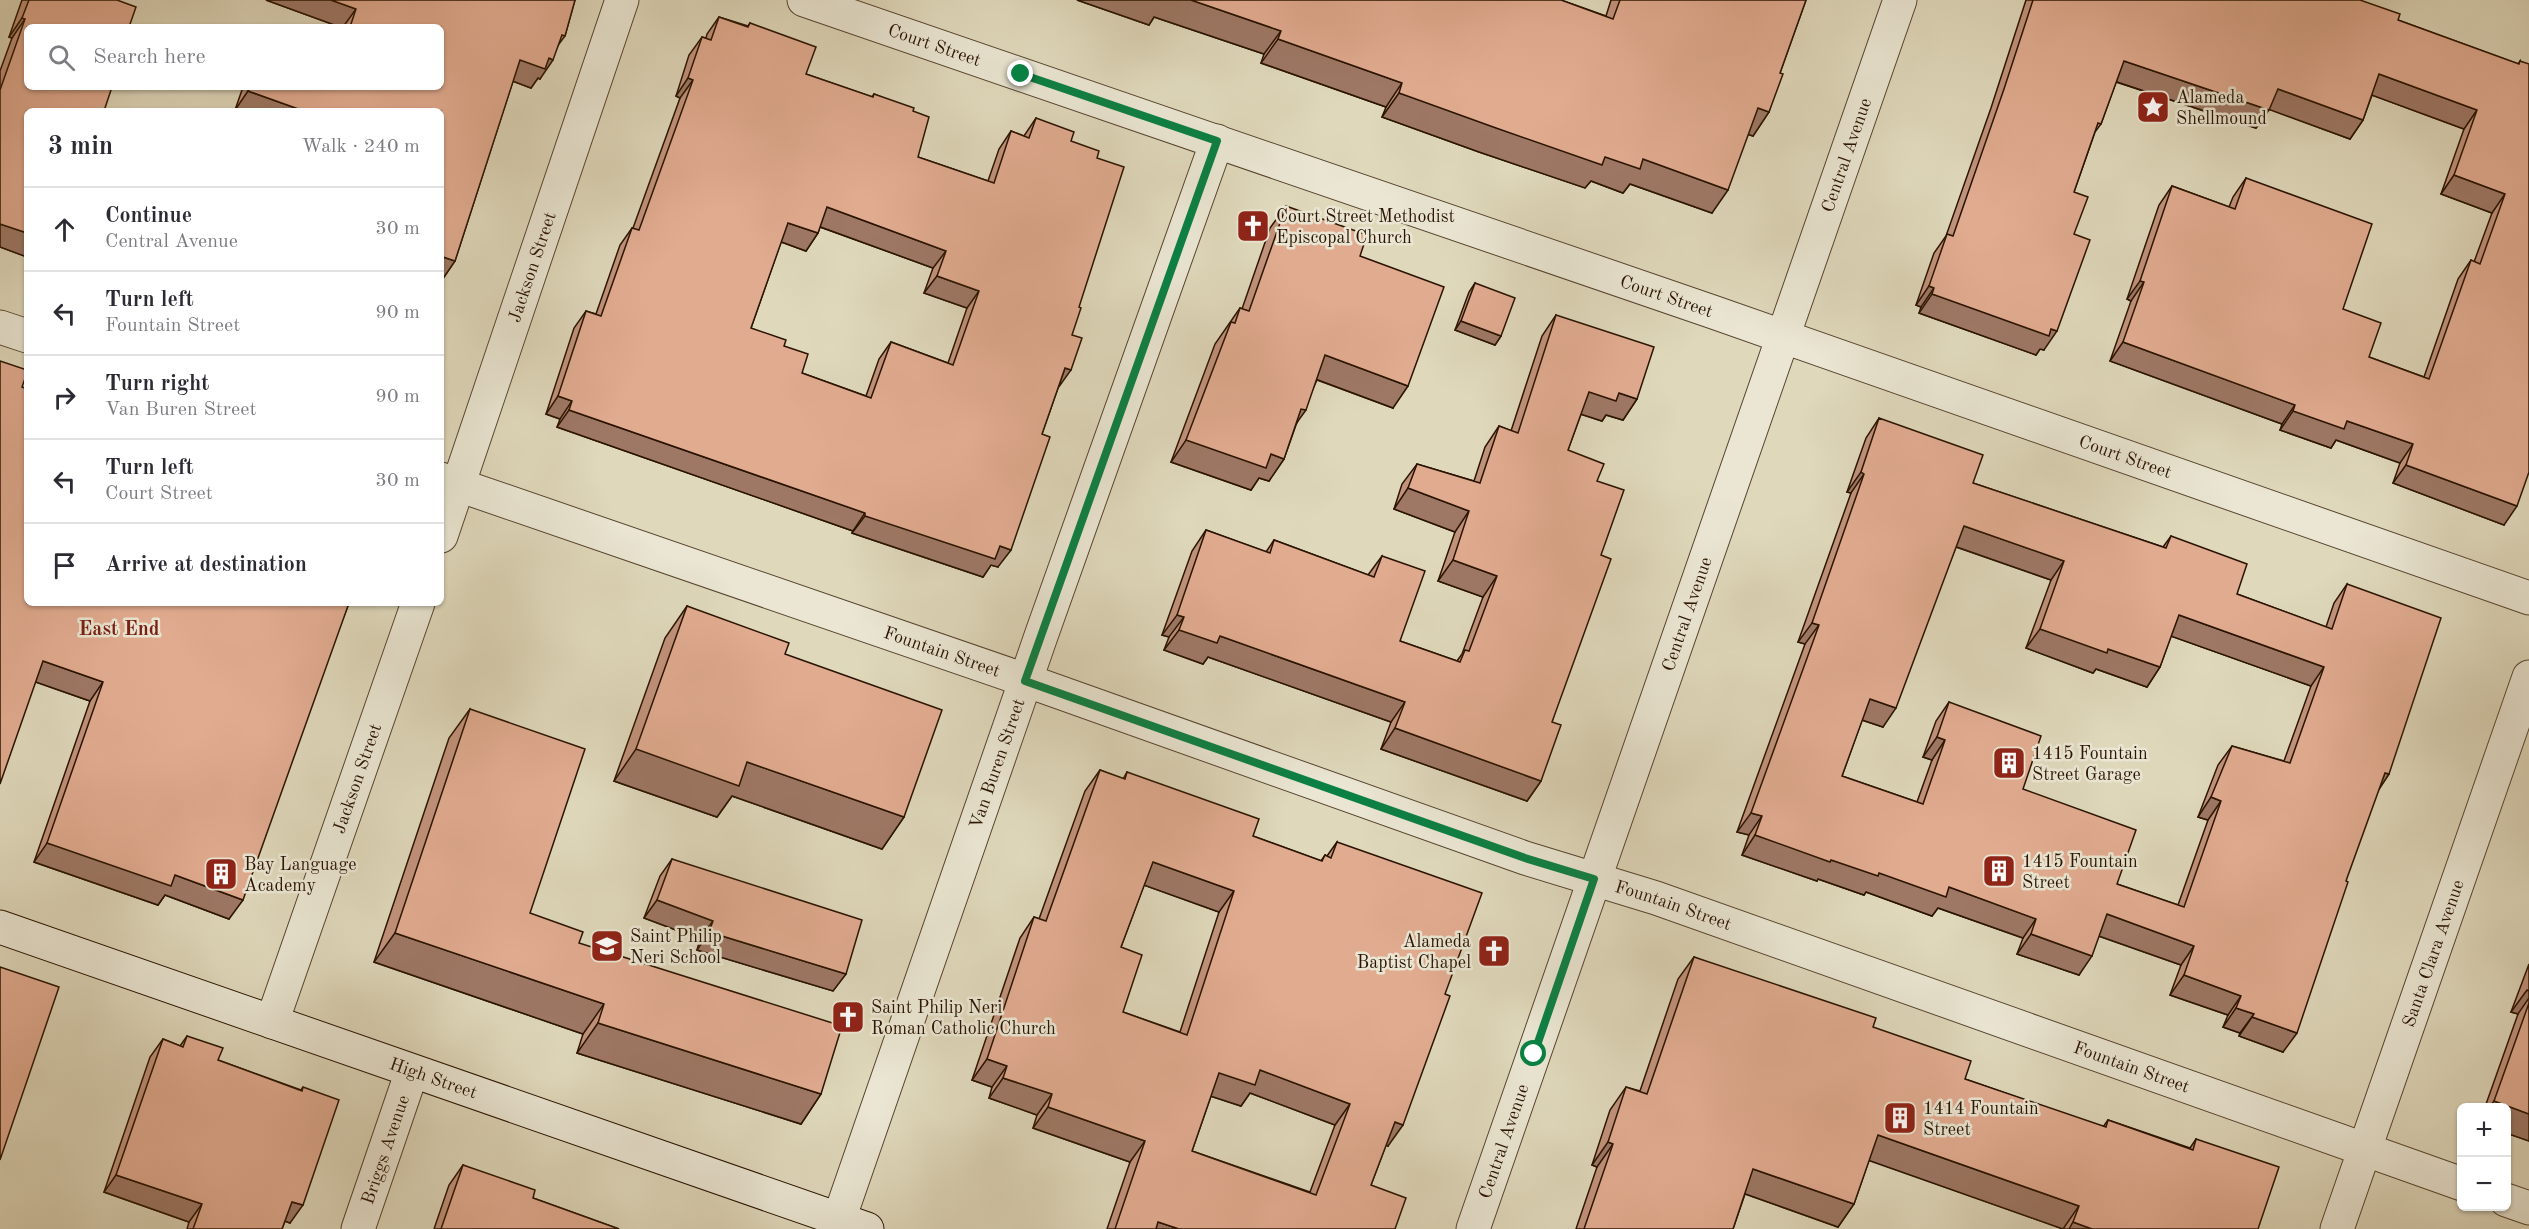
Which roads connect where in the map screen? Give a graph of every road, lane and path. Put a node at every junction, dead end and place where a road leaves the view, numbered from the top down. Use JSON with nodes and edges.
{"nodes":[{"id":1,"x":622,"y":0,"type":"edge"},
{"id":2,"x":804,"y":0,"type":"edge"},
{"id":3,"x":1900,"y":0,"type":"edge"},
{"id":4,"x":1217,"y":141,"type":"junction"},
{"id":5,"x":0,"y":327,"type":"edge"},
{"id":6,"x":24,"y":335,"type":"edge"},
{"id":7,"x":1785,"y":337,"type":"junction"},
{"id":8,"x":450,"y":482,"type":"edge"},
{"id":9,"x":444,"y":518,"type":"edge"},
{"id":10,"x":2529,"y":598,"type":"edge"},
{"id":11,"x":417,"y":606,"type":"edge"},
{"id":12,"x":2529,"y":677,"type":"edge"},
{"id":13,"x":1025,"y":681,"type":"junction"},
{"id":14,"x":1594,"y":879,"type":"junction"},
{"id":15,"x":0,"y":927,"type":"edge"},
{"id":16,"x":272,"y":1022,"type":"junction"},
{"id":17,"x":412,"y":1071,"type":"junction"},
{"id":18,"x":2363,"y":1149,"type":"junction"},
{"id":19,"x":2457,"y":1182,"type":"edge"},
{"id":20,"x":2511,"y":1202,"type":"edge"},
{"id":21,"x":2529,"y":1208,"type":"edge"},
{"id":22,"x":853,"y":1224,"type":"edge"},
{"id":23,"x":358,"y":1229,"type":"edge"},
{"id":24,"x":1473,"y":1229,"type":"edge"},
{"id":25,"x":2337,"y":1229,"type":"edge"}],
"edges":[{"from":1,"to":8,"type":"street","name":"Jackson Street"},
{"from":2,"to":4,"type":"street","name":"Court Street"},
{"from":3,"to":7,"type":"street","name":"Central Avenue"},
{"from":4,"to":7,"type":"street","name":"Court Street"},
{"from":4,"to":13,"type":"street","name":"Van Buren Street"},
{"from":5,"to":6,"type":"street"},
{"from":7,"to":10,"type":"street","name":"Court Street"},
{"from":7,"to":14,"type":"street","name":"Central Avenue"},
{"from":8,"to":9,"type":"street","name":"Jackson Street"},
{"from":8,"to":13,"type":"street","name":"Fountain Street"},
{"from":11,"to":16,"type":"street","name":"Jackson Street"},
{"from":12,"to":18,"type":"street","name":"Santa Clara Avenue"},
{"from":13,"to":14,"type":"street","name":"Fountain Street"},
{"from":13,"to":22,"type":"street","name":"Van Buren Street"},
{"from":14,"to":18,"type":"street","name":"Fountain Street"},
{"from":14,"to":24,"type":"street","name":"Central Avenue"},
{"from":15,"to":16,"type":"street","name":"High Street"},
{"from":16,"to":17,"type":"street","name":"High Street"},
{"from":17,"to":22,"type":"street","name":"High Street"},
{"from":17,"to":23,"type":"street","name":"Briggs Avenue"},
{"from":18,"to":19,"type":"street","name":"Fountain Street"},
{"from":18,"to":25,"type":"street","name":"Santa Clara Avenue"},
{"from":20,"to":21,"type":"street"}]}
